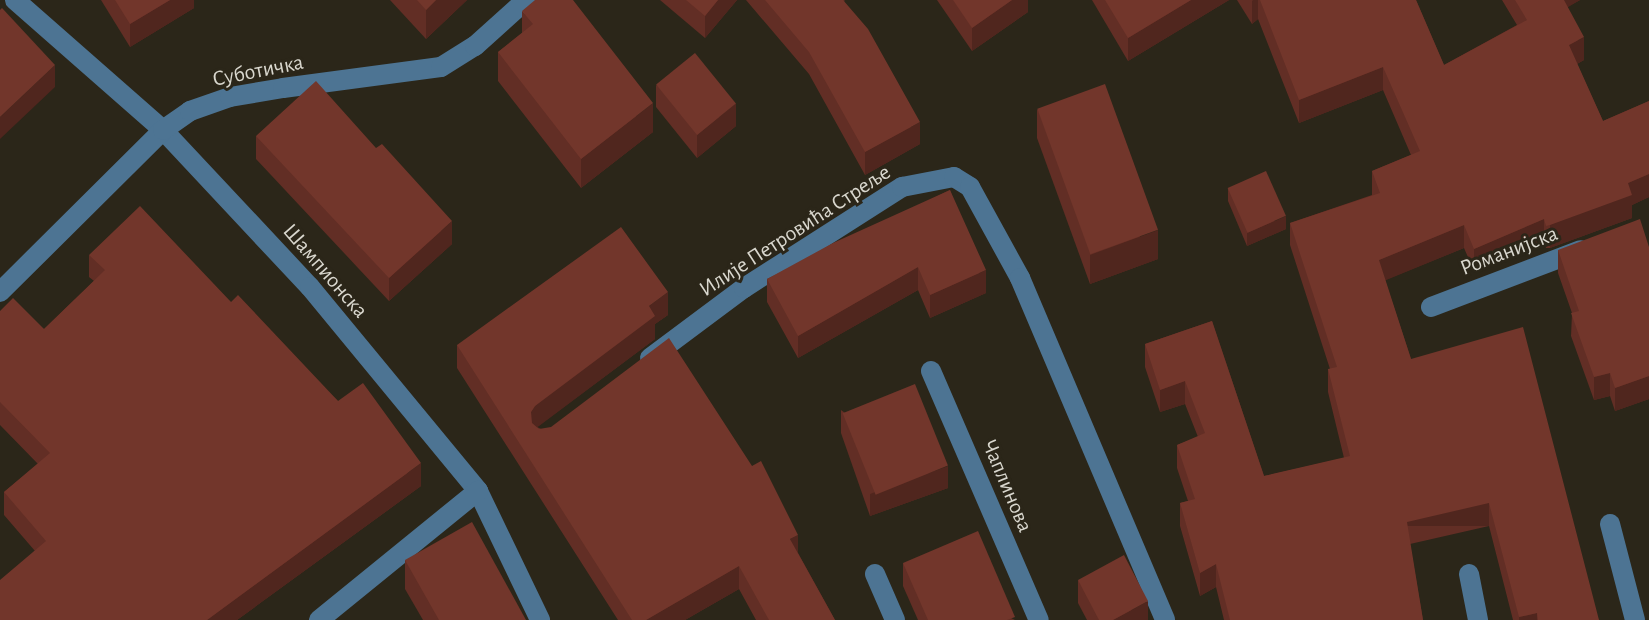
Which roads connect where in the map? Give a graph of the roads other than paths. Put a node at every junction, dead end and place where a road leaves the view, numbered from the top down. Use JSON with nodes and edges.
{"nodes":[{"id":1,"x":15,"y":0,"type":"edge"},
{"id":2,"x":526,"y":0,"type":"edge"},
{"id":3,"x":163,"y":130,"type":"junction"},
{"id":4,"x":1607,"y":240,"type":"edge"},
{"id":5,"x":0,"y":292,"type":"edge"},
{"id":6,"x":1431,"y":307,"type":"dead end"},
{"id":7,"x":931,"y":371,"type":"dead end"},
{"id":8,"x":631,"y":373,"type":"edge"},
{"id":9,"x":478,"y":491,"type":"junction"},
{"id":10,"x":1610,"y":524,"type":"dead end"},
{"id":11,"x":875,"y":574,"type":"dead end"},
{"id":12,"x":1469,"y":574,"type":"dead end"},
{"id":13,"x":319,"y":620,"type":"edge"},
{"id":14,"x":540,"y":620,"type":"edge"},
{"id":15,"x":895,"y":620,"type":"edge"},
{"id":16,"x":1039,"y":620,"type":"edge"},
{"id":17,"x":1165,"y":620,"type":"edge"},
{"id":18,"x":1478,"y":620,"type":"edge"},
{"id":19,"x":1635,"y":620,"type":"edge"}],
"edges":[{"from":1,"to":3,"type":"street","name":"Шампионска"},
{"from":2,"to":3,"type":"street","name":"Суботичка"},
{"from":3,"to":5,"type":"street","name":"Суботичка"},
{"from":3,"to":9,"type":"street","name":"Шампионска"},
{"from":4,"to":6,"type":"street","name":"Романијска"},
{"from":7,"to":16,"type":"street","name":"Чаплинова"},
{"from":8,"to":17,"type":"street","name":"Илије Петровића Стреље"},
{"from":9,"to":13,"type":"street"},
{"from":9,"to":14,"type":"street","name":"Шампионска"},
{"from":10,"to":19,"type":"street"},
{"from":11,"to":15,"type":"street"},
{"from":12,"to":18,"type":"street"}]}
